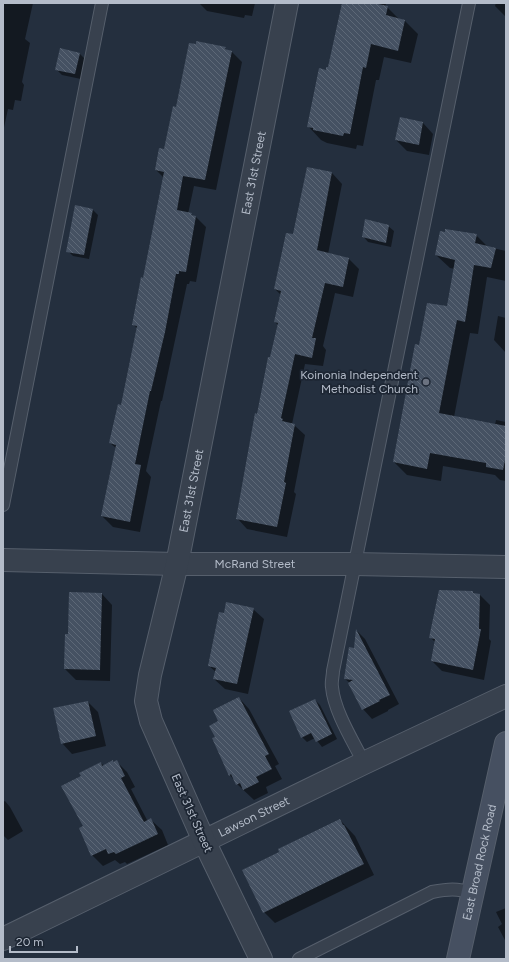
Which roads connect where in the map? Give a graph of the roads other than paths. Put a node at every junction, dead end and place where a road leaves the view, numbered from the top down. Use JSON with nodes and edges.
{"nodes":[{"id":1,"x":102,"y":3,"type":"edge"},
{"id":2,"x":287,"y":3,"type":"edge"},
{"id":3,"x":469,"y":3,"type":"edge"},
{"id":4,"x":3,"y":506,"type":"edge"},
{"id":5,"x":3,"y":560,"type":"edge"},
{"id":6,"x":177,"y":564,"type":"junction"},
{"id":7,"x":354,"y":564,"type":"junction"},
{"id":8,"x":506,"y":567,"type":"edge"},
{"id":9,"x":506,"y":696,"type":"edge"},
{"id":10,"x":506,"y":743,"type":"edge"},
{"id":11,"x":364,"y":763,"type":"junction"},
{"id":12,"x":204,"y":841,"type":"junction"},
{"id":13,"x":472,"y":893,"type":"junction"},
{"id":14,"x":3,"y":939,"type":"edge"},
{"id":15,"x":261,"y":959,"type":"edge"},
{"id":16,"x":299,"y":959,"type":"edge"},
{"id":17,"x":455,"y":959,"type":"edge"}],
"edges":[{"from":1,"to":4,"type":"lane"},
{"from":2,"to":6,"type":"street","name":"East 31st Street"},
{"from":3,"to":7,"type":"lane"},
{"from":5,"to":6,"type":"street","name":"McRand Street"},
{"from":6,"to":7,"type":"street","name":"McRand Street"},
{"from":6,"to":12,"type":"street","name":"East 31st Street"},
{"from":7,"to":8,"type":"street","name":"McRand Street"},
{"from":7,"to":11,"type":"lane"},
{"from":9,"to":11,"type":"street","name":"Lawson Street"},
{"from":10,"to":13,"type":"main road","name":"East Broad Rock Road"},
{"from":11,"to":12,"type":"street","name":"Lawson Street"},
{"from":12,"to":14,"type":"street","name":"Lawson Street"},
{"from":12,"to":15,"type":"street","name":"East 31st Street"},
{"from":13,"to":16,"type":"lane"},
{"from":13,"to":17,"type":"main road","name":"East Broad Rock Road"}]}
